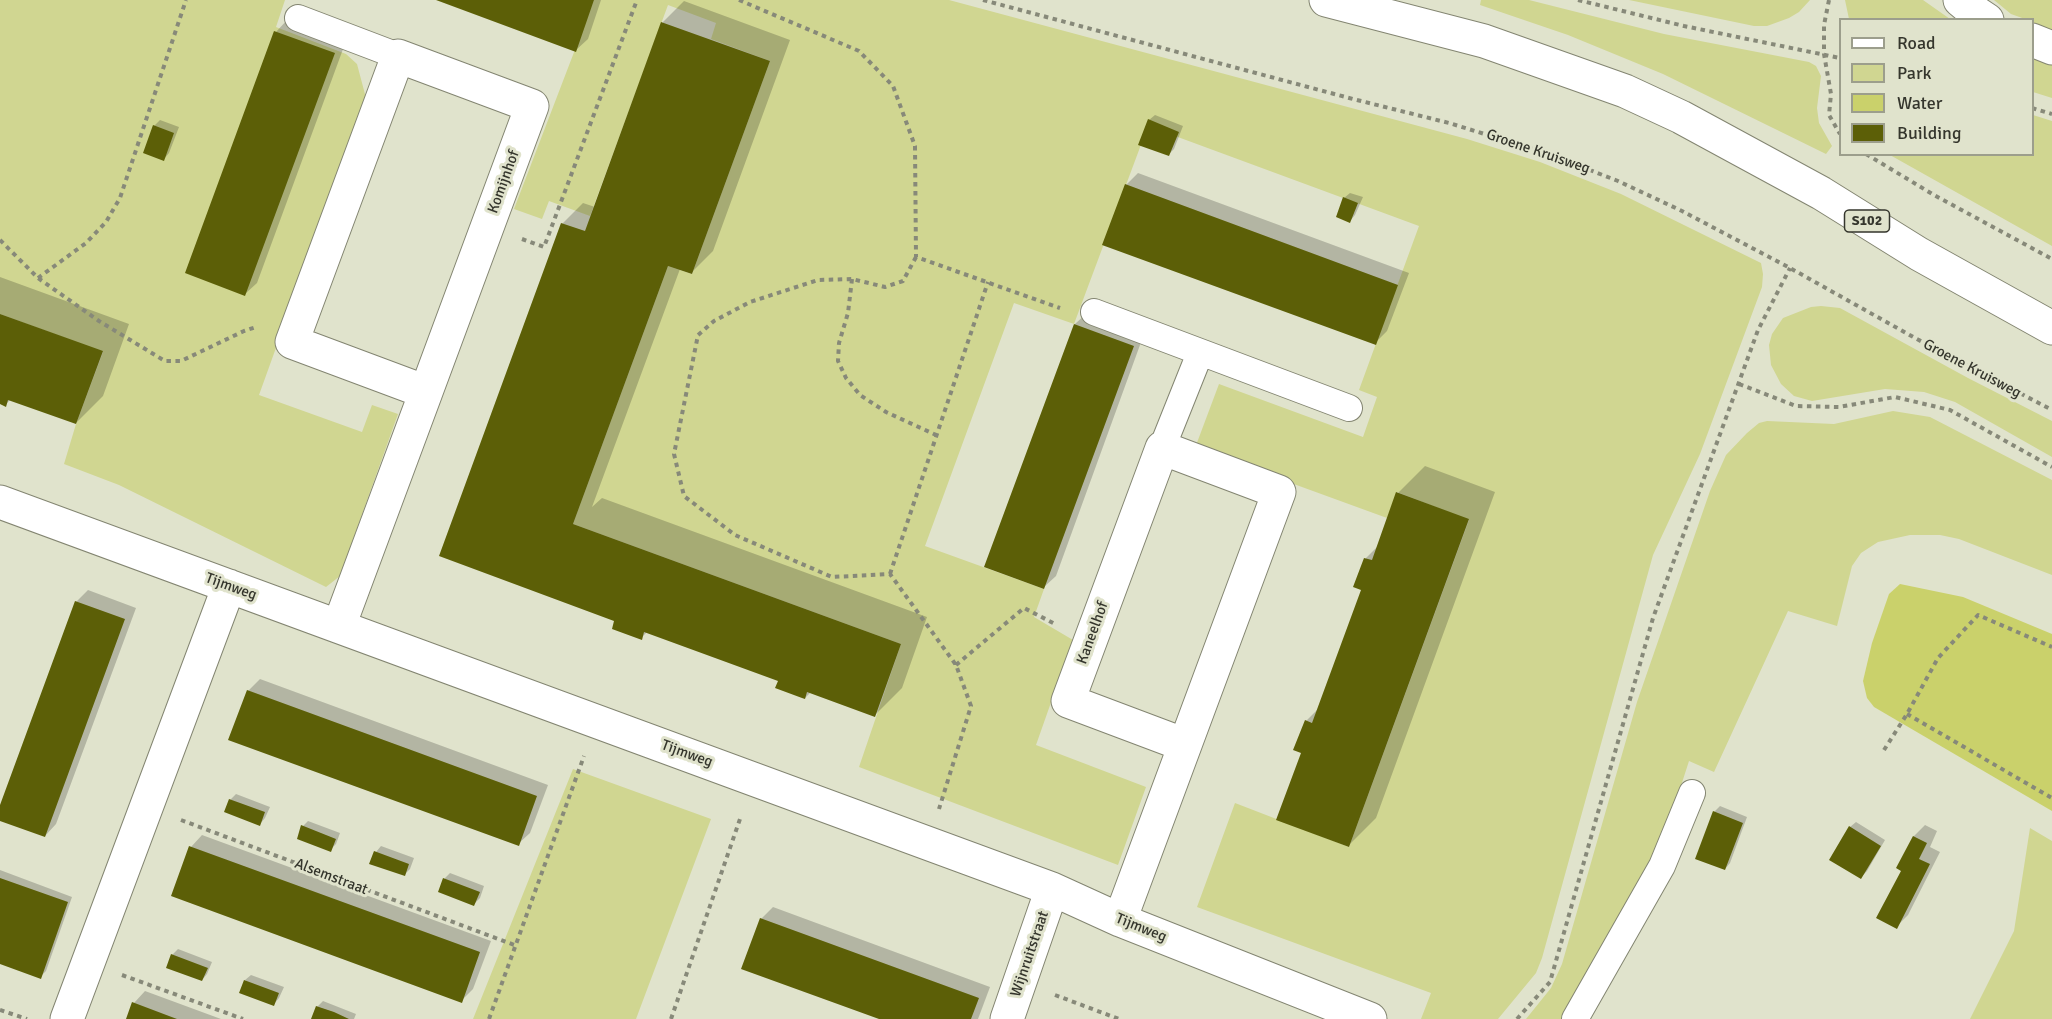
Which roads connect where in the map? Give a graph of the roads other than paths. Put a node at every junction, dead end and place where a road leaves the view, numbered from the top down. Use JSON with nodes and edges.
{"nodes":[{"id":1,"x":1326,"y":0,"type":"edge"},
{"id":2,"x":1960,"y":0,"type":"edge"},
{"id":3,"x":298,"y":18,"type":"dead end"},
{"id":4,"x":1985,"y":18,"type":"edge"},
{"id":5,"x":2034,"y":41,"type":"edge"},
{"id":6,"x":2052,"y":48,"type":"edge"},
{"id":7,"x":398,"y":56,"type":"junction"},
{"id":8,"x":1094,"y":312,"type":"road end"},
{"id":9,"x":2052,"y":328,"type":"edge"},
{"id":10,"x":1200,"y":353,"type":"junction"},
{"id":11,"x":426,"y":392,"type":"junction"},
{"id":12,"x":1350,"y":408,"type":"dead end"},
{"id":13,"x":1162,"y":448,"type":"junction"},
{"id":14,"x":0,"y":502,"type":"edge"},
{"id":15,"x":229,"y":586,"type":"junction"},
{"id":16,"x":339,"y":626,"type":"junction"},
{"id":17,"x":1185,"y":745,"type":"junction"},
{"id":18,"x":1692,"y":793,"type":"dead end"},
{"id":19,"x":1052,"y":889,"type":"junction"},
{"id":20,"x":1120,"y":920,"type":"junction"},
{"id":21,"x":67,"y":1019,"type":"edge"},
{"id":22,"x":1007,"y":1019,"type":"edge"},
{"id":23,"x":1370,"y":1019,"type":"edge"},
{"id":24,"x":1575,"y":1019,"type":"edge"}],
"edges":[{"from":1,"to":9,"type":"street","number":"S102"},
{"from":2,"to":4,"type":"street"},
{"from":3,"to":7,"type":"lane","name":"Komijnhof"},
{"from":5,"to":6,"type":"street"},
{"from":7,"to":11,"type":"street"},
{"from":7,"to":11,"type":"street","name":"Komijnhof"},
{"from":8,"to":10,"type":"lane"},
{"from":10,"to":12,"type":"lane"},
{"from":10,"to":13,"type":"lane","name":"Kaneelhof"},
{"from":11,"to":16,"type":"street","name":"Komijnhof"},
{"from":13,"to":17,"type":"street"},
{"from":13,"to":17,"type":"street","name":"Kaneelhof"},
{"from":14,"to":15,"type":"street","name":"Tijmweg"},
{"from":15,"to":16,"type":"street","name":"Tijmweg"},
{"from":15,"to":21,"type":"street"},
{"from":16,"to":19,"type":"street","name":"Tijmweg"},
{"from":17,"to":20,"type":"street"},
{"from":18,"to":24,"type":"lane"},
{"from":19,"to":20,"type":"street","name":"Tijmweg"},
{"from":19,"to":22,"type":"street","name":"Wijnruitstraat"},
{"from":20,"to":23,"type":"street","name":"Tijmweg"}]}
